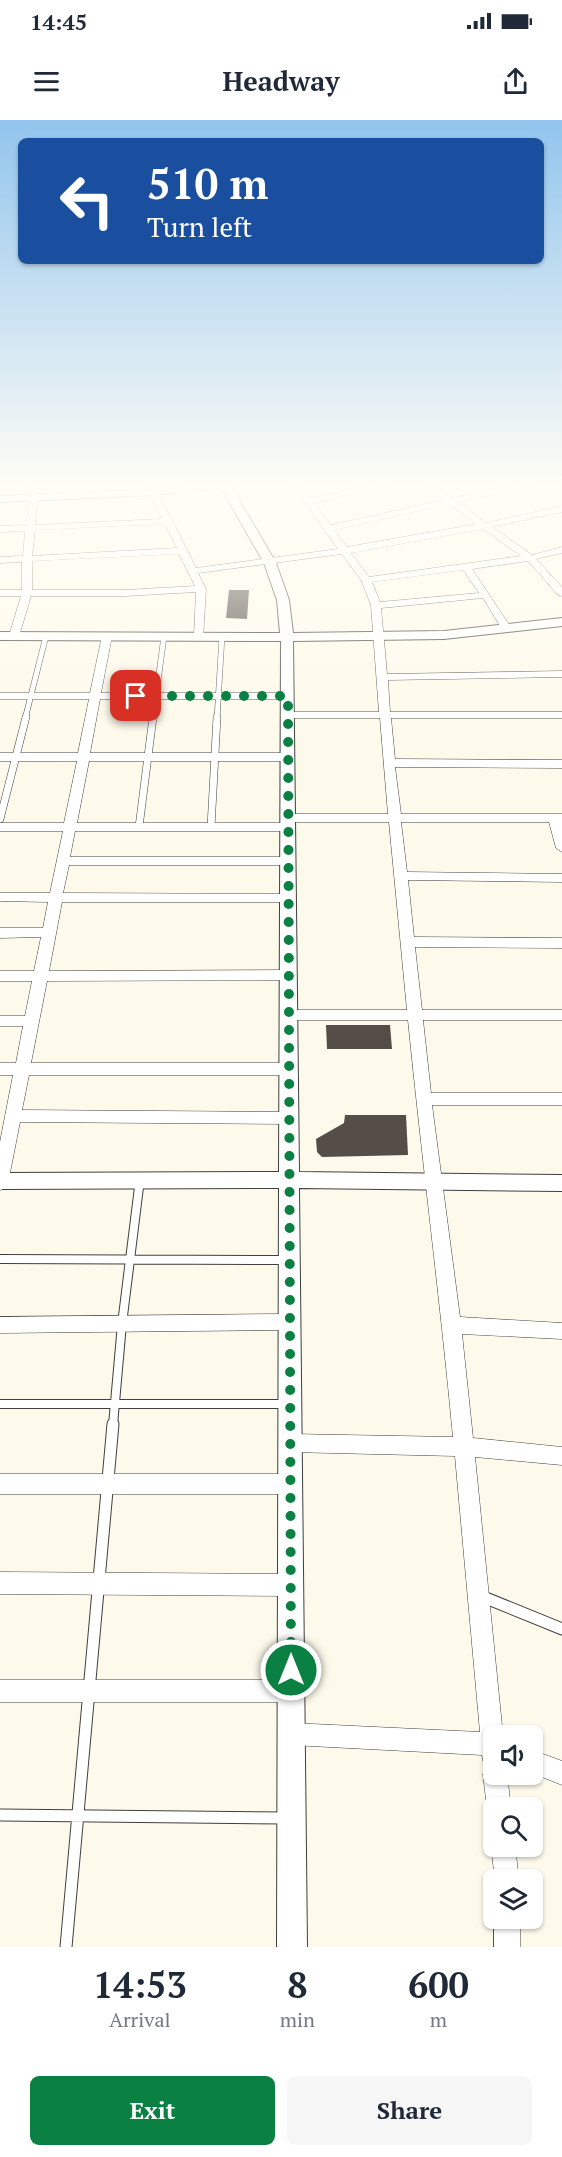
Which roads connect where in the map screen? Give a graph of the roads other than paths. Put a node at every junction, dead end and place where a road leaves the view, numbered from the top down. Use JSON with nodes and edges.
{"nodes":[{"id":1,"x":27,"y":569,"type":"edge"},
{"id":2,"x":193,"y":569,"type":"edge"},
{"id":3,"x":215,"y":569,"type":"edge"},
{"id":4,"x":272,"y":569,"type":"edge"},
{"id":5,"x":358,"y":569,"type":"edge"},
{"id":6,"x":449,"y":569,"type":"edge"},
{"id":7,"x":468,"y":569,"type":"edge"},
{"id":8,"x":541,"y":569,"type":"edge"},
{"id":9,"x":194,"y":572,"type":"junction"},
{"id":10,"x":366,"y":580,"type":"junction"},
{"id":11,"x":201,"y":589,"type":"junction"},
{"id":12,"x":561,"y":589,"type":"edge"},
{"id":13,"x":0,"y":593,"type":"edge"},
{"id":14,"x":27,"y":593,"type":"junction"},
{"id":15,"x":486,"y":595,"type":"junction"},
{"id":16,"x":376,"y":605,"type":"junction"},
{"id":17,"x":562,"y":622,"type":"edge"},
{"id":18,"x":507,"y":629,"type":"junction"},
{"id":19,"x":0,"y":636,"type":"edge"},
{"id":20,"x":14,"y":636,"type":"junction"},
{"id":21,"x":46,"y":636,"type":"junction"},
{"id":22,"x":107,"y":636,"type":"junction"},
{"id":23,"x":164,"y":636,"type":"junction"},
{"id":24,"x":199,"y":636,"type":"junction"},
{"id":25,"x":222,"y":636,"type":"junction"},
{"id":26,"x":287,"y":636,"type":"junction"},
{"id":27,"x":378,"y":636,"type":"junction"},
{"id":28,"x":562,"y":674,"type":"edge"},
{"id":29,"x":381,"y":677,"type":"junction"},
{"id":30,"x":0,"y":696,"type":"edge"},
{"id":31,"x":31,"y":696,"type":"junction"},
{"id":32,"x":95,"y":696,"type":"junction"},
{"id":33,"x":156,"y":696,"type":"junction"},
{"id":34,"x":218,"y":696,"type":"junction"},
{"id":35,"x":288,"y":706,"type":"junction"},
{"id":36,"x":384,"y":716,"type":"junction"},
{"id":37,"x":562,"y":716,"type":"edge"},
{"id":38,"x":0,"y":757,"type":"edge"},
{"id":39,"x":15,"y":757,"type":"junction"},
{"id":40,"x":83,"y":757,"type":"junction"},
{"id":41,"x":148,"y":757,"type":"junction"},
{"id":42,"x":215,"y":757,"type":"junction"},
{"id":43,"x":288,"y":757,"type":"junction"},
{"id":44,"x":389,"y":764,"type":"junction"},
{"id":45,"x":562,"y":764,"type":"edge"},
{"id":46,"x":395,"y":818,"type":"junction"},
{"id":47,"x":558,"y":818,"type":"edge"},
{"id":48,"x":0,"y":819,"type":"edge"},
{"id":49,"x":288,"y":823,"type":"junction"},
{"id":50,"x":0,"y":827,"type":"edge"},
{"id":51,"x":70,"y":827,"type":"junction"},
{"id":52,"x":139,"y":827,"type":"junction"},
{"id":53,"x":211,"y":827,"type":"junction"},
{"id":54,"x":562,"y":848,"type":"edge"},
{"id":55,"x":63,"y":861,"type":"junction"},
{"id":56,"x":288,"y":861,"type":"junction"},
{"id":57,"x":401,"y":876,"type":"junction"},
{"id":58,"x":562,"y":878,"type":"edge"},
{"id":59,"x":0,"y":897,"type":"edge"},
{"id":60,"x":56,"y":897,"type":"junction"},
{"id":61,"x":288,"y":898,"type":"junction"},
{"id":62,"x":50,"y":932,"type":"junction"},
{"id":63,"x":0,"y":933,"type":"edge"},
{"id":64,"x":408,"y":942,"type":"junction"},
{"id":65,"x":562,"y":943,"type":"edge"},
{"id":66,"x":288,"y":975,"type":"junction"},
{"id":67,"x":0,"y":976,"type":"edge"},
{"id":68,"x":42,"y":976,"type":"junction"},
{"id":69,"x":289,"y":1015,"type":"junction"},
{"id":70,"x":562,"y":1015,"type":"edge"},
{"id":71,"x":415,"y":1016,"type":"junction"},
{"id":72,"x":0,"y":1021,"type":"edge"},
{"id":73,"x":32,"y":1021,"type":"junction"},
{"id":74,"x":0,"y":1069,"type":"edge"},
{"id":75,"x":22,"y":1069,"type":"junction"},
{"id":76,"x":289,"y":1069,"type":"junction"},
{"id":77,"x":424,"y":1099,"type":"junction"},
{"id":78,"x":562,"y":1099,"type":"edge"},
{"id":79,"x":13,"y":1116,"type":"junction"},
{"id":80,"x":289,"y":1118,"type":"junction"},
{"id":81,"x":140,"y":1179,"type":"junction"},
{"id":82,"x":289,"y":1180,"type":"junction"},
{"id":83,"x":432,"y":1181,"type":"junction"},
{"id":84,"x":0,"y":1182,"type":"edge"},
{"id":85,"x":562,"y":1183,"type":"edge"},
{"id":86,"x":0,"y":1259,"type":"edge"},
{"id":87,"x":130,"y":1260,"type":"junction"},
{"id":88,"x":290,"y":1260,"type":"junction"},
{"id":89,"x":290,"y":1322,"type":"junction"},
{"id":90,"x":122,"y":1324,"type":"junction"},
{"id":91,"x":0,"y":1325,"type":"edge"},
{"id":92,"x":452,"y":1325,"type":"junction"},
{"id":93,"x":562,"y":1331,"type":"edge"},
{"id":94,"x":0,"y":1404,"type":"edge"},
{"id":95,"x":115,"y":1404,"type":"junction"},
{"id":96,"x":290,"y":1404,"type":"junction"},
{"id":97,"x":290,"y":1443,"type":"junction"},
{"id":98,"x":464,"y":1447,"type":"junction"},
{"id":99,"x":562,"y":1456,"type":"edge"},
{"id":100,"x":0,"y":1484,"type":"edge"},
{"id":101,"x":108,"y":1484,"type":"junction"},
{"id":102,"x":290,"y":1484,"type":"junction"},
{"id":103,"x":0,"y":1583,"type":"edge"},
{"id":104,"x":99,"y":1584,"type":"junction"},
{"id":105,"x":291,"y":1585,"type":"junction"},
{"id":106,"x":477,"y":1594,"type":"junction"},
{"id":107,"x":562,"y":1629,"type":"edge"},
{"id":108,"x":0,"y":1691,"type":"edge"},
{"id":109,"x":89,"y":1691,"type":"junction"},
{"id":110,"x":291,"y":1691,"type":"junction"},
{"id":111,"x":490,"y":1725,"type":"edge"},
{"id":112,"x":291,"y":1734,"type":"junction"},
{"id":113,"x":483,"y":1749,"type":"edge"},
{"id":114,"x":543,"y":1765,"type":"edge"},
{"id":115,"x":562,"y":1773,"type":"edge"},
{"id":116,"x":0,"y":1815,"type":"edge"},
{"id":117,"x":78,"y":1816,"type":"junction"},
{"id":118,"x":291,"y":1818,"type":"junction"},
{"id":119,"x":507,"y":1929,"type":"edge"},
{"id":120,"x":66,"y":1947,"type":"edge"},
{"id":121,"x":292,"y":1947,"type":"edge"},
{"id":122,"x":507,"y":1947,"type":"edge"}],
"edges":[{"from":1,"to":14,"type":"street"},
{"from":2,"to":9,"type":"street"},
{"from":3,"to":9,"type":"street"},
{"from":4,"to":26,"type":"street"},
{"from":5,"to":10,"type":"street"},
{"from":6,"to":10,"type":"street"},
{"from":7,"to":15,"type":"street"},
{"from":8,"to":12,"type":"street"},
{"from":9,"to":11,"type":"street"},
{"from":10,"to":16,"type":"street"},
{"from":11,"to":14,"type":"street"},
{"from":11,"to":24,"type":"street"},
{"from":13,"to":14,"type":"street"},
{"from":14,"to":20,"type":"street"},
{"from":15,"to":16,"type":"street"},
{"from":15,"to":18,"type":"street"},
{"from":16,"to":27,"type":"street"},
{"from":17,"to":18,"type":"street"},
{"from":18,"to":27,"type":"street"},
{"from":19,"to":20,"type":"street"},
{"from":20,"to":21,"type":"street"},
{"from":21,"to":22,"type":"street"},
{"from":21,"to":31,"type":"lane"},
{"from":22,"to":23,"type":"street"},
{"from":22,"to":32,"type":"street"},
{"from":23,"to":24,"type":"street"},
{"from":23,"to":33,"type":"lane"},
{"from":24,"to":25,"type":"street"},
{"from":25,"to":26,"type":"street"},
{"from":25,"to":34,"type":"lane"},
{"from":26,"to":27,"type":"street"},
{"from":26,"to":35,"type":"street"},
{"from":27,"to":29,"type":"street"},
{"from":28,"to":29,"type":"street"},
{"from":29,"to":36,"type":"street"},
{"from":30,"to":31,"type":"street"},
{"from":31,"to":32,"type":"street"},
{"from":31,"to":39,"type":"lane"},
{"from":32,"to":33,"type":"street"},
{"from":32,"to":40,"type":"street"},
{"from":33,"to":34,"type":"street"},
{"from":33,"to":41,"type":"lane"},
{"from":34,"to":35,"type":"street"},
{"from":34,"to":42,"type":"lane"},
{"from":35,"to":36,"type":"street"},
{"from":35,"to":43,"type":"street"},
{"from":36,"to":37,"type":"street"},
{"from":36,"to":44,"type":"street"},
{"from":38,"to":39,"type":"street"},
{"from":39,"to":40,"type":"street"},
{"from":39,"to":48,"type":"lane"},
{"from":40,"to":41,"type":"street"},
{"from":40,"to":51,"type":"street"},
{"from":41,"to":42,"type":"street"},
{"from":41,"to":52,"type":"lane"},
{"from":42,"to":43,"type":"street"},
{"from":42,"to":53,"type":"lane"},
{"from":43,"to":49,"type":"street"},
{"from":44,"to":45,"type":"street"},
{"from":44,"to":46,"type":"street"},
{"from":46,"to":47,"type":"street"},
{"from":46,"to":49,"type":"street"},
{"from":46,"to":57,"type":"street"},
{"from":47,"to":54,"type":"street"},
{"from":49,"to":53,"type":"street"},
{"from":49,"to":56,"type":"street"},
{"from":50,"to":51,"type":"street"},
{"from":51,"to":52,"type":"street"},
{"from":51,"to":55,"type":"street"},
{"from":52,"to":53,"type":"street"},
{"from":55,"to":56,"type":"street"},
{"from":55,"to":60,"type":"street"},
{"from":56,"to":61,"type":"street"},
{"from":57,"to":58,"type":"street"},
{"from":57,"to":64,"type":"street"},
{"from":59,"to":60,"type":"street"},
{"from":60,"to":61,"type":"street"},
{"from":60,"to":62,"type":"street"},
{"from":61,"to":66,"type":"street"},
{"from":62,"to":63,"type":"street"},
{"from":62,"to":68,"type":"street"},
{"from":64,"to":65,"type":"street"},
{"from":64,"to":71,"type":"street"},
{"from":66,"to":68,"type":"street"},
{"from":66,"to":69,"type":"street"},
{"from":67,"to":68,"type":"street"},
{"from":68,"to":73,"type":"street"},
{"from":69,"to":71,"type":"street"},
{"from":69,"to":76,"type":"street"},
{"from":70,"to":71,"type":"street"},
{"from":71,"to":77,"type":"street"},
{"from":72,"to":73,"type":"street"},
{"from":73,"to":75,"type":"street"},
{"from":74,"to":75,"type":"street"},
{"from":75,"to":76,"type":"street"},
{"from":75,"to":79,"type":"street"},
{"from":76,"to":80,"type":"street"},
{"from":77,"to":78,"type":"street"},
{"from":77,"to":83,"type":"street"},
{"from":79,"to":80,"type":"street"},
{"from":79,"to":84,"type":"street"},
{"from":80,"to":82,"type":"street"},
{"from":81,"to":82,"type":"street"},
{"from":81,"to":84,"type":"street"},
{"from":81,"to":87,"type":"lane"},
{"from":82,"to":83,"type":"street"},
{"from":82,"to":88,"type":"street"},
{"from":83,"to":85,"type":"street"},
{"from":83,"to":92,"type":"street"},
{"from":86,"to":87,"type":"lane"},
{"from":87,"to":88,"type":"lane"},
{"from":87,"to":90,"type":"lane"},
{"from":88,"to":89,"type":"street"},
{"from":89,"to":90,"type":"street"},
{"from":89,"to":96,"type":"street"},
{"from":90,"to":91,"type":"street"},
{"from":90,"to":95,"type":"lane"},
{"from":92,"to":93,"type":"street"},
{"from":92,"to":98,"type":"street"},
{"from":94,"to":95,"type":"lane"},
{"from":95,"to":96,"type":"lane"},
{"from":95,"to":101,"type":"lane"},
{"from":96,"to":97,"type":"street"},
{"from":97,"to":98,"type":"street"},
{"from":97,"to":102,"type":"street"},
{"from":98,"to":99,"type":"street"},
{"from":98,"to":106,"type":"street"},
{"from":100,"to":101,"type":"street"},
{"from":101,"to":102,"type":"street"},
{"from":101,"to":104,"type":"lane"},
{"from":102,"to":105,"type":"street"},
{"from":103,"to":104,"type":"street"},
{"from":104,"to":105,"type":"street"},
{"from":104,"to":109,"type":"lane"},
{"from":105,"to":110,"type":"street"},
{"from":106,"to":107,"type":"lane"},
{"from":106,"to":111,"type":"street"},
{"from":108,"to":109,"type":"street"},
{"from":109,"to":110,"type":"street"},
{"from":109,"to":117,"type":"lane"},
{"from":110,"to":112,"type":"street"},
{"from":112,"to":113,"type":"street"},
{"from":112,"to":118,"type":"street"},
{"from":114,"to":115,"type":"street"},
{"from":116,"to":117,"type":"lane"},
{"from":117,"to":118,"type":"lane"},
{"from":117,"to":120,"type":"lane"},
{"from":118,"to":121,"type":"street"},
{"from":119,"to":122,"type":"street"}]}
